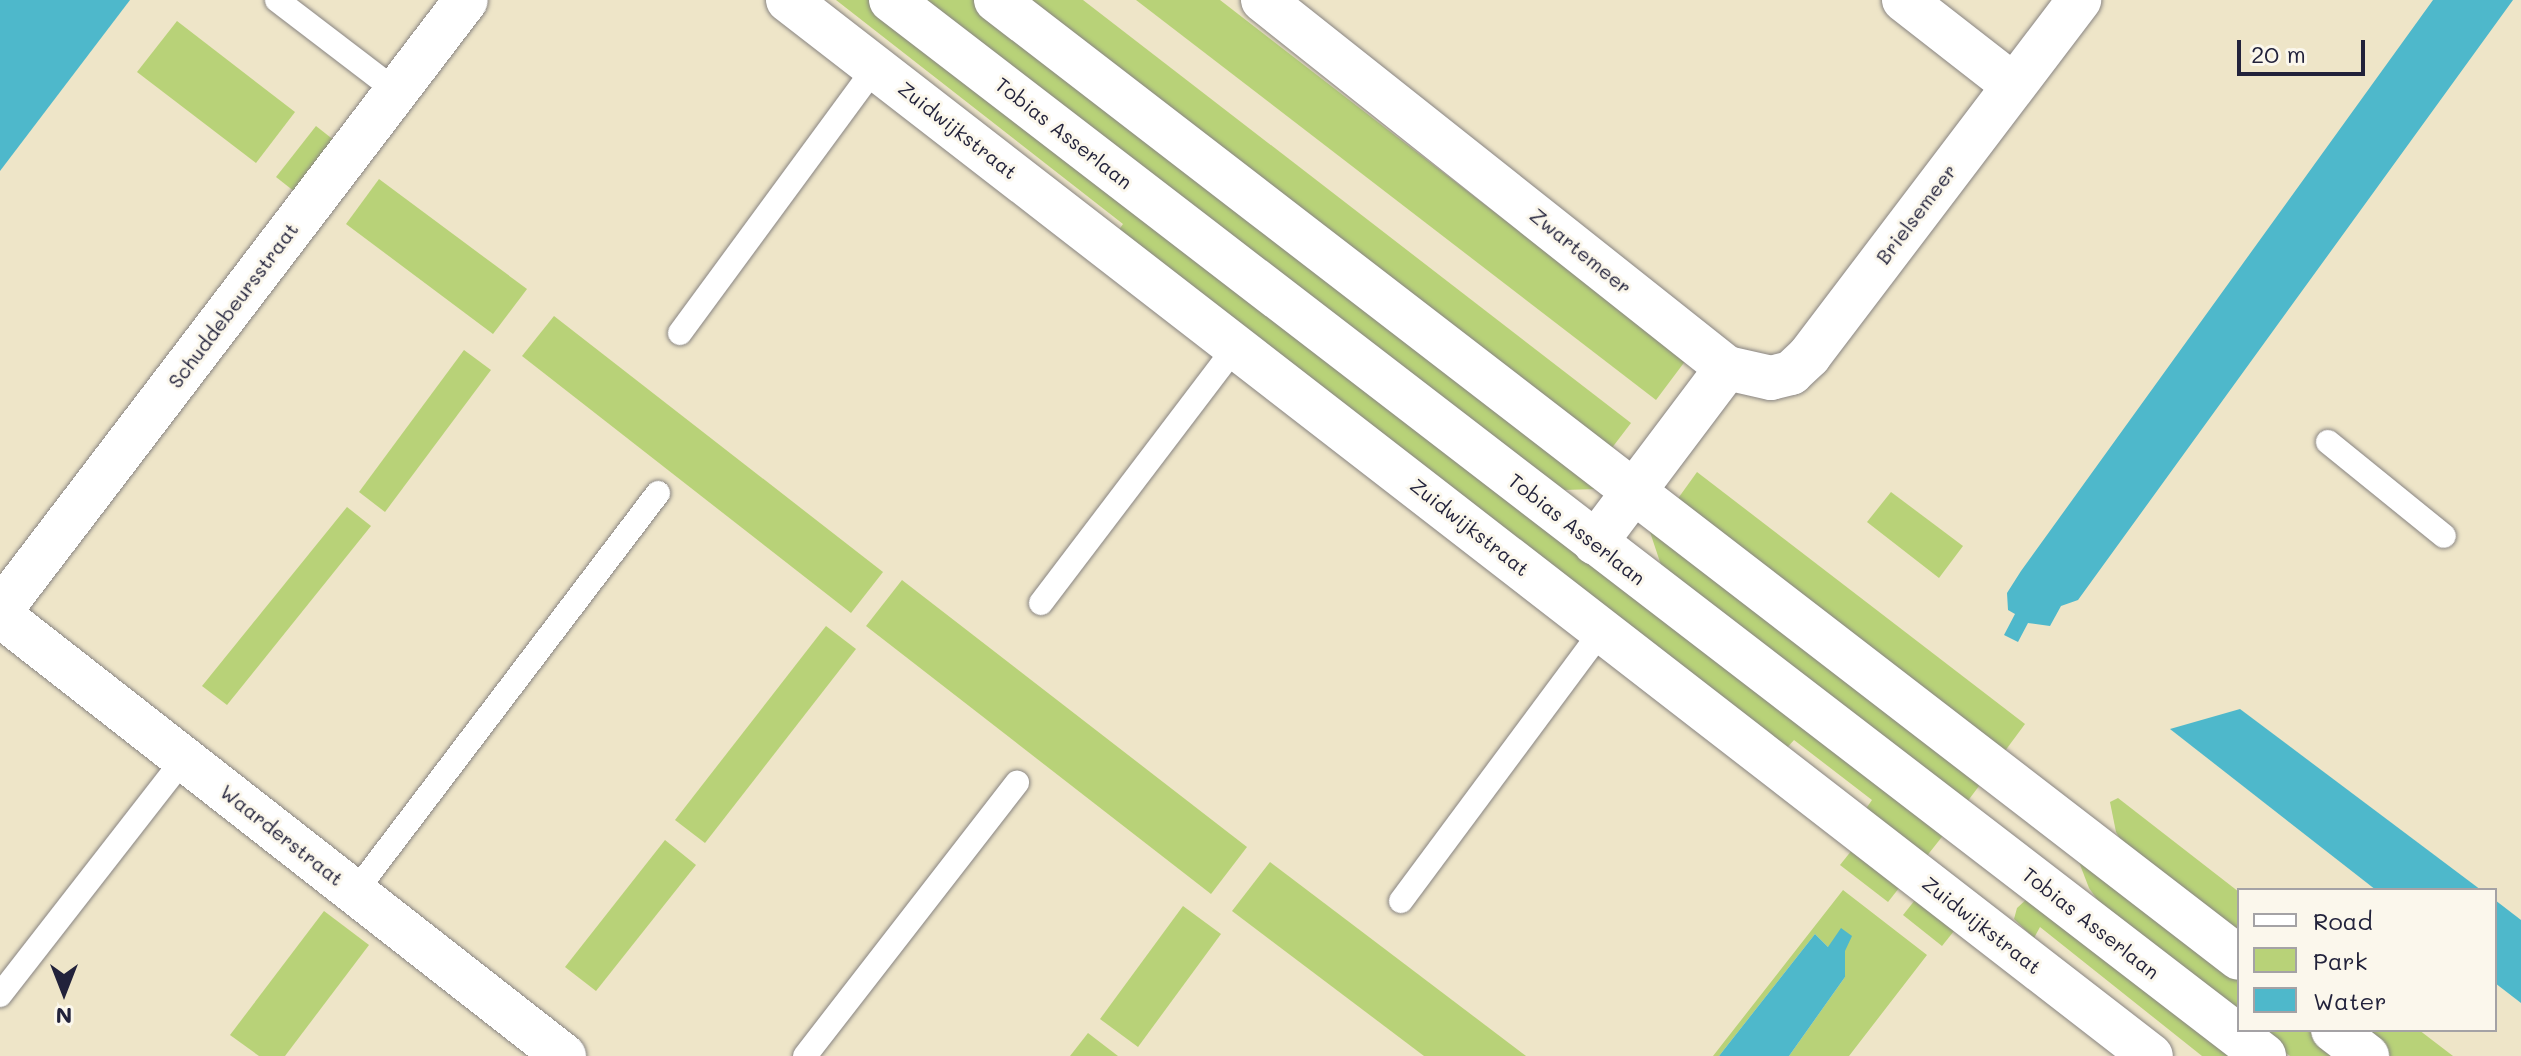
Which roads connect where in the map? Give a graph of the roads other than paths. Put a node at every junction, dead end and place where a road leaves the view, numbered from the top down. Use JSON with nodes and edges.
{"nodes":[{"id":1,"x":277,"y":0,"type":"edge"},
{"id":2,"x":466,"y":0,"type":"edge"},
{"id":3,"x":788,"y":0,"type":"edge"},
{"id":4,"x":891,"y":0,"type":"edge"},
{"id":5,"x":996,"y":0,"type":"edge"},
{"id":6,"x":1263,"y":0,"type":"edge"},
{"id":7,"x":1904,"y":0,"type":"edge"},
{"id":8,"x":2079,"y":0,"type":"edge"},
{"id":9,"x":876,"y":66,"type":"junction"},
{"id":10,"x":2013,"y":85,"type":"junction"},
{"id":11,"x":396,"y":91,"type":"junction"},
{"id":12,"x":680,"y":333,"type":"dead end"},
{"id":13,"x":1236,"y":346,"type":"junction"},
{"id":14,"x":1727,"y":368,"type":"junction"},
{"id":15,"x":2328,"y":442,"type":"dead end"},
{"id":16,"x":1634,"y":492,"type":"junction"},
{"id":17,"x":658,"y":493,"type":"dead end"},
{"id":18,"x":2444,"y":536,"type":"dead end"},
{"id":19,"x":1595,"y":543,"type":"junction"},
{"id":20,"x":1041,"y":603,"type":"dead end"},
{"id":21,"x":0,"y":613,"type":"edge"},
{"id":22,"x":1602,"y":630,"type":"junction"},
{"id":23,"x":184,"y":759,"type":"junction"},
{"id":24,"x":1017,"y":783,"type":"dead end"},
{"id":25,"x":2045,"y":811,"type":"junction"},
{"id":26,"x":2007,"y":858,"type":"junction"},
{"id":27,"x":355,"y":892,"type":"junction"},
{"id":28,"x":1401,"y":901,"type":"dead end"},
{"id":29,"x":1967,"y":913,"type":"junction"},
{"id":30,"x":2237,"y":956,"type":"edge"},
{"id":31,"x":0,"y":995,"type":"edge"},
{"id":32,"x":2336,"y":1032,"type":"edge"},
{"id":33,"x":546,"y":1050,"type":"edge"},
{"id":34,"x":805,"y":1056,"type":"edge"},
{"id":35,"x":2151,"y":1056,"type":"edge"},
{"id":36,"x":2264,"y":1056,"type":"edge"},
{"id":37,"x":2367,"y":1056,"type":"edge"}],
"edges":[{"from":1,"to":11,"type":"lane"},
{"from":2,"to":11,"type":"street","name":"Schuddebeursstraat"},
{"from":3,"to":9,"type":"street","name":"Zuidwijkstraat"},
{"from":4,"to":19,"type":"street","name":"Tobias Asserlaan"},
{"from":5,"to":16,"type":"street"},
{"from":6,"to":14,"type":"street","name":"Zwartemeer"},
{"from":7,"to":10,"type":"street"},
{"from":8,"to":10,"type":"street","name":"Brielsemeer"},
{"from":9,"to":12,"type":"lane"},
{"from":9,"to":13,"type":"street","name":"Zuidwijkstraat"},
{"from":10,"to":14,"type":"street","name":"Brielsemeer"},
{"from":11,"to":21,"type":"street","name":"Schuddebeursstraat"},
{"from":13,"to":20,"type":"lane"},
{"from":13,"to":22,"type":"street","name":"Zuidwijkstraat"},
{"from":14,"to":16,"type":"street"},
{"from":15,"to":18,"type":"lane"},
{"from":16,"to":19,"type":"street"},
{"from":16,"to":25,"type":"street"},
{"from":17,"to":27,"type":"lane"},
{"from":19,"to":26,"type":"street","name":"Tobias Asserlaan"},
{"from":21,"to":23,"type":"street","name":"Waarderstraat"},
{"from":22,"to":28,"type":"lane"},
{"from":22,"to":29,"type":"street","name":"Zuidwijkstraat"},
{"from":23,"to":27,"type":"street","name":"Waarderstraat"},
{"from":23,"to":31,"type":"lane"},
{"from":24,"to":34,"type":"lane"},
{"from":25,"to":26,"type":"street"},
{"from":25,"to":30,"type":"street"},
{"from":26,"to":29,"type":"street"},
{"from":26,"to":36,"type":"street","name":"Tobias Asserlaan"},
{"from":27,"to":33,"type":"street","name":"Waarderstraat"},
{"from":29,"to":35,"type":"street","name":"Zuidwijkstraat"},
{"from":32,"to":37,"type":"street"}]}
